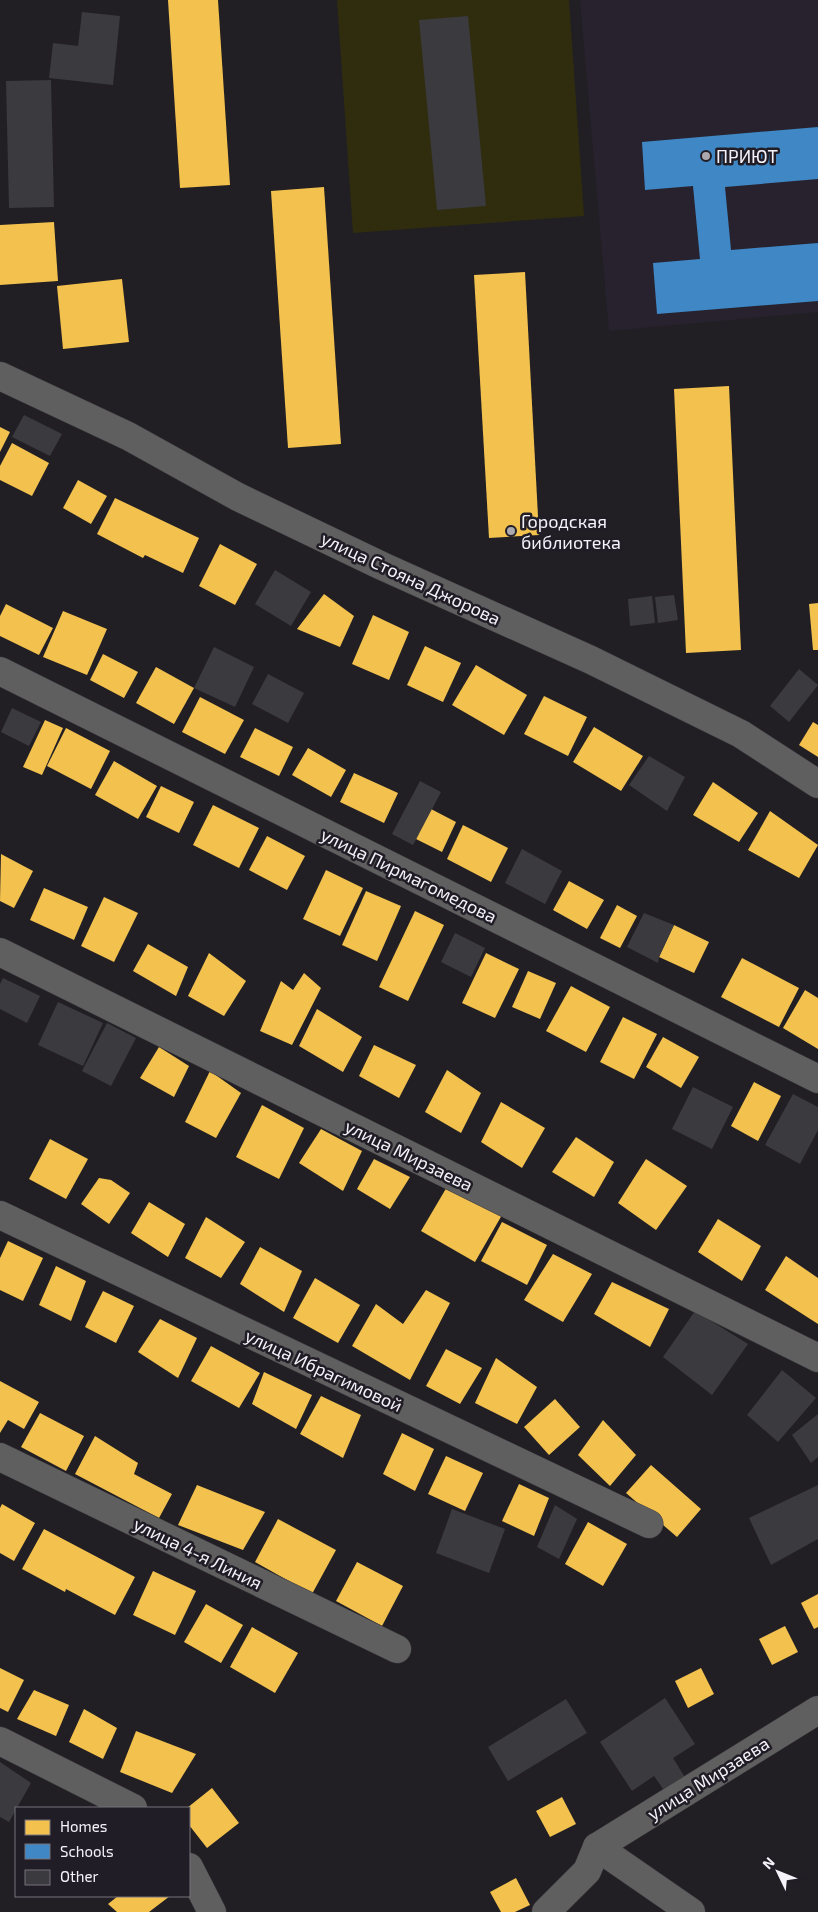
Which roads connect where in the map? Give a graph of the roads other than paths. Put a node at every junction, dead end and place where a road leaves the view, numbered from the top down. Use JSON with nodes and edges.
{"nodes":[{"id":1,"x":0,"y":376,"type":"edge"},
{"id":2,"x":0,"y":671,"type":"edge"},
{"id":3,"x":818,"y":784,"type":"edge"},
{"id":4,"x":0,"y":952,"type":"edge"},
{"id":5,"x":818,"y":1079,"type":"edge"},
{"id":6,"x":0,"y":1215,"type":"edge"},
{"id":7,"x":818,"y":1358,"type":"edge"},
{"id":8,"x":0,"y":1457,"type":"edge"},
{"id":9,"x":649,"y":1524,"type":"dead end"},
{"id":10,"x":397,"y":1649,"type":"dead end"},
{"id":11,"x":818,"y":1710,"type":"edge"},
{"id":12,"x":0,"y":1742,"type":"edge"},
{"id":13,"x":131,"y":1807,"type":"edge"},
{"id":14,"x":597,"y":1847,"type":"junction"},
{"id":15,"x":190,"y":1869,"type":"edge"},
{"id":16,"x":212,"y":1912,"type":"edge"},
{"id":17,"x":546,"y":1912,"type":"edge"},
{"id":18,"x":691,"y":1912,"type":"edge"}],
"edges":[{"from":1,"to":3,"type":"street","name":"улица Стояна Джорова"},
{"from":2,"to":5,"type":"street","name":"улица Пирмагомедова"},
{"from":4,"to":7,"type":"street","name":"улица Мирзаева"},
{"from":6,"to":9,"type":"street","name":"улица Ибрагимовой"},
{"from":8,"to":10,"type":"street","name":"улица 4-я Линия"},
{"from":11,"to":14,"type":"street","name":"улица Мирзаева"},
{"from":12,"to":13,"type":"street"},
{"from":14,"to":17,"type":"street"},
{"from":14,"to":18,"type":"street"},
{"from":15,"to":16,"type":"street"}]}
